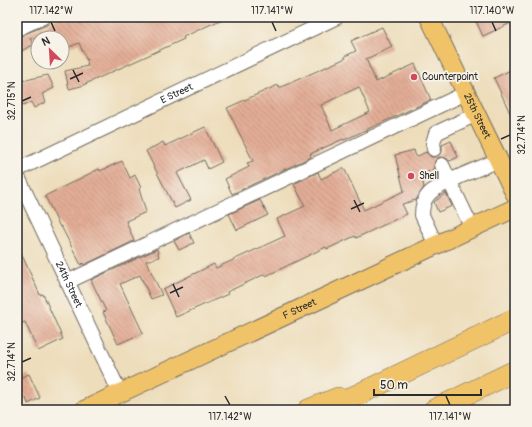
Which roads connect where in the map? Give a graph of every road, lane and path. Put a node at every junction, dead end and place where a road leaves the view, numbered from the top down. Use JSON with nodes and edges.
{"nodes":[{"id":1,"x":43,"y":17,"type":"edge"},
{"id":2,"x":337,"y":17,"type":"edge"},
{"id":3,"x":429,"y":17,"type":"edge"},
{"id":4,"x":17,"y":29,"type":"edge"},
{"id":5,"x":466,"y":93,"type":"junction"},
{"id":6,"x":477,"y":114,"type":"junction"},
{"id":7,"x":434,"y":149,"type":"dead end"},
{"id":8,"x":499,"y":160,"type":"junction"},
{"id":9,"x":442,"y":165,"type":"dead end"},
{"id":10,"x":17,"y":170,"type":"edge"},
{"id":11,"x":17,"y":175,"type":"edge"},
{"id":12,"x":450,"y":182,"type":"junction"},
{"id":13,"x":515,"y":194,"type":"edge"},
{"id":14,"x":515,"y":208,"type":"edge"},
{"id":15,"x":472,"y":228,"type":"junction"},
{"id":16,"x":436,"y":245,"type":"junction"},
{"id":17,"x":67,"y":282,"type":"junction"},
{"id":18,"x":515,"y":319,"type":"edge"},
{"id":19,"x":413,"y":369,"type":"junction"},
{"id":20,"x":515,"y":371,"type":"edge"},
{"id":21,"x":120,"y":393,"type":"junction"},
{"id":22,"x":84,"y":410,"type":"edge"},
{"id":23,"x":308,"y":410,"type":"edge"},
{"id":24,"x":326,"y":410,"type":"edge"},
{"id":25,"x":434,"y":410,"type":"edge"}],
"edges":[{"from":1,"to":4,"type":"street"},
{"from":2,"to":10,"type":"street","name":"E Street"},
{"from":3,"to":5,"type":"main road","name":"25th Street"},
{"from":5,"to":6,"type":"main road","name":"25th Street"},
{"from":5,"to":17,"type":"street"},
{"from":6,"to":7,"type":"street"},
{"from":6,"to":8,"type":"main road","name":"25th Street"},
{"from":8,"to":12,"type":"street"},
{"from":8,"to":13,"type":"main road","name":"25th Street"},
{"from":9,"to":12,"type":"street"},
{"from":11,"to":17,"type":"street","name":"24th Street"},
{"from":12,"to":15,"type":"street"},
{"from":12,"to":16,"type":"street"},
{"from":14,"to":15,"type":"main road","name":"F Street"},
{"from":15,"to":16,"type":"main road","name":"F Street"},
{"from":16,"to":21,"type":"main road","name":"F Street"},
{"from":17,"to":21,"type":"street","name":"24th Street"},
{"from":18,"to":19,"type":"highway"},
{"from":19,"to":23,"type":"highway"},
{"from":19,"to":24,"type":"highway"},
{"from":20,"to":25,"type":"highway"},
{"from":21,"to":22,"type":"main road","name":"F Street"}]}
